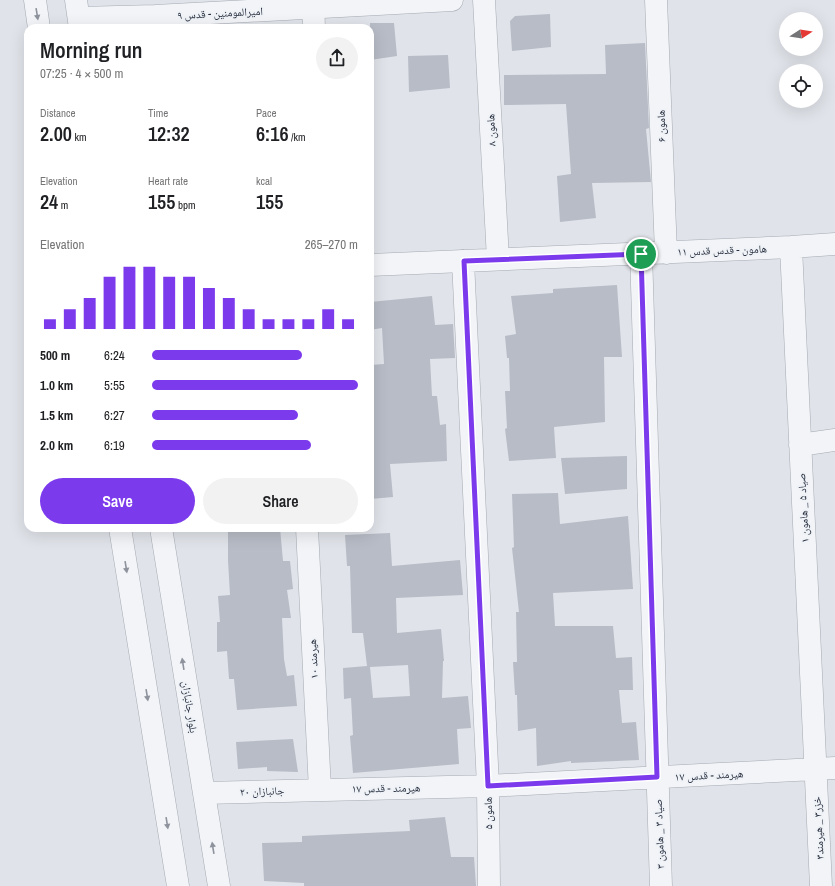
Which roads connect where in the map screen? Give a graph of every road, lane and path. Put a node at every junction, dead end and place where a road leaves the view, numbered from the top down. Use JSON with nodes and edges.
{"nodes":[{"id":1,"x":35,"y":0,"type":"edge"},
{"id":2,"x":452,"y":0,"type":"edge"},
{"id":3,"x":484,"y":0,"type":"edge"},
{"id":4,"x":656,"y":0,"type":"edge"},
{"id":5,"x":155,"y":8,"type":"edge"},
{"id":6,"x":313,"y":12,"type":"edge"},
{"id":7,"x":78,"y":15,"type":"edge"},
{"id":8,"x":38,"y":24,"type":"edge"},
{"id":9,"x":835,"y":244,"type":"edge"},
{"id":10,"x":790,"y":247,"type":"junction"},
{"id":11,"x":666,"y":253,"type":"junction"},
{"id":12,"x":641,"y":254,"type":"junction"},
{"id":13,"x":498,"y":259,"type":"junction"},
{"id":14,"x":464,"y":261,"type":"junction"},
{"id":15,"x":374,"y":265,"type":"edge"},
{"id":16,"x":835,"y":440,"type":"edge"},
{"id":17,"x":800,"y":445,"type":"junction"},
{"id":18,"x":121,"y":532,"type":"edge"},
{"id":19,"x":162,"y":532,"type":"edge"},
{"id":20,"x":307,"y":532,"type":"edge"},
{"id":21,"x":825,"y":769,"type":"edge"},
{"id":22,"x":657,"y":777,"type":"junction"},
{"id":23,"x":488,"y":786,"type":"junction"},
{"id":24,"x":320,"y":790,"type":"junction"},
{"id":25,"x":204,"y":793,"type":"junction"},
{"id":26,"x":178,"y":886,"type":"edge"},
{"id":27,"x":220,"y":886,"type":"edge"},
{"id":28,"x":489,"y":886,"type":"edge"},
{"id":29,"x":661,"y":886,"type":"edge"},
{"id":30,"x":821,"y":886,"type":"edge"}],
"edges":[{"from":1,"to":8,"type":"street","one_way":true},
{"from":2,"to":6,"type":"street","name":"امیرالمومنین - قدس ۹"},
{"from":3,"to":13,"type":"street","name":"هامون ۸"},
{"from":4,"to":11,"type":"street","name":"هامون ۶"},
{"from":5,"to":6,"type":"street","name":"امیرالمومنین - قدس ۹"},
{"from":5,"to":7,"type":"street","name":"امیرالمومنین - قدس ۹"},
{"from":9,"to":10,"type":"street","name":"هامون - قدس قدس ۱۱"},
{"from":10,"to":11,"type":"street","name":"هامون - قدس قدس ۱۱"},
{"from":10,"to":17,"type":"street","name":"صیاد ۵ _ هامون ۱"},
{"from":11,"to":12,"type":"street","name":"هامون - قدس قدس ۱۱"},
{"from":12,"to":13,"type":"street","name":"هامون - قدس قدس ۱۱"},
{"from":12,"to":22,"type":"street","name":"صیاد ۳ _ هامون ۳"},
{"from":13,"to":14,"type":"street","name":"هامون - قدس قدس ۱۱"},
{"from":14,"to":15,"type":"street","name":"هامون - قدس قدس ۱۱"},
{"from":14,"to":23,"type":"street","name":"هامون ۵"},
{"from":16,"to":17,"type":"street"},
{"from":17,"to":21,"type":"street","name":"صیاد ۵ _ هامون ۱"},
{"from":18,"to":26,"type":"street","one_way":true},
{"from":25,"to":19,"type":"street","name":"بلوار جانبازان","one_way":true},
{"from":20,"to":24,"type":"street","name":"هیرمند ۱۰"},
{"from":21,"to":22,"type":"street","name":"هیرمند - قدس ۱۷"},
{"from":21,"to":30,"type":"street","name":"خزر۳ _ هیرمند۳"},
{"from":22,"to":23,"type":"street","name":"هیرمند - قدس ۱۷"},
{"from":22,"to":29,"type":"street","name":"صیاد ۳ _ هامون ۳"},
{"from":23,"to":24,"type":"street","name":"هیرمند - قدس ۱۷"},
{"from":23,"to":28,"type":"street","name":"هامون ۵"},
{"from":24,"to":25,"type":"street","name":"جانبازان ۲۰"},
{"from":27,"to":25,"type":"street","name":"بلوار جانبازان","one_way":true}]}
